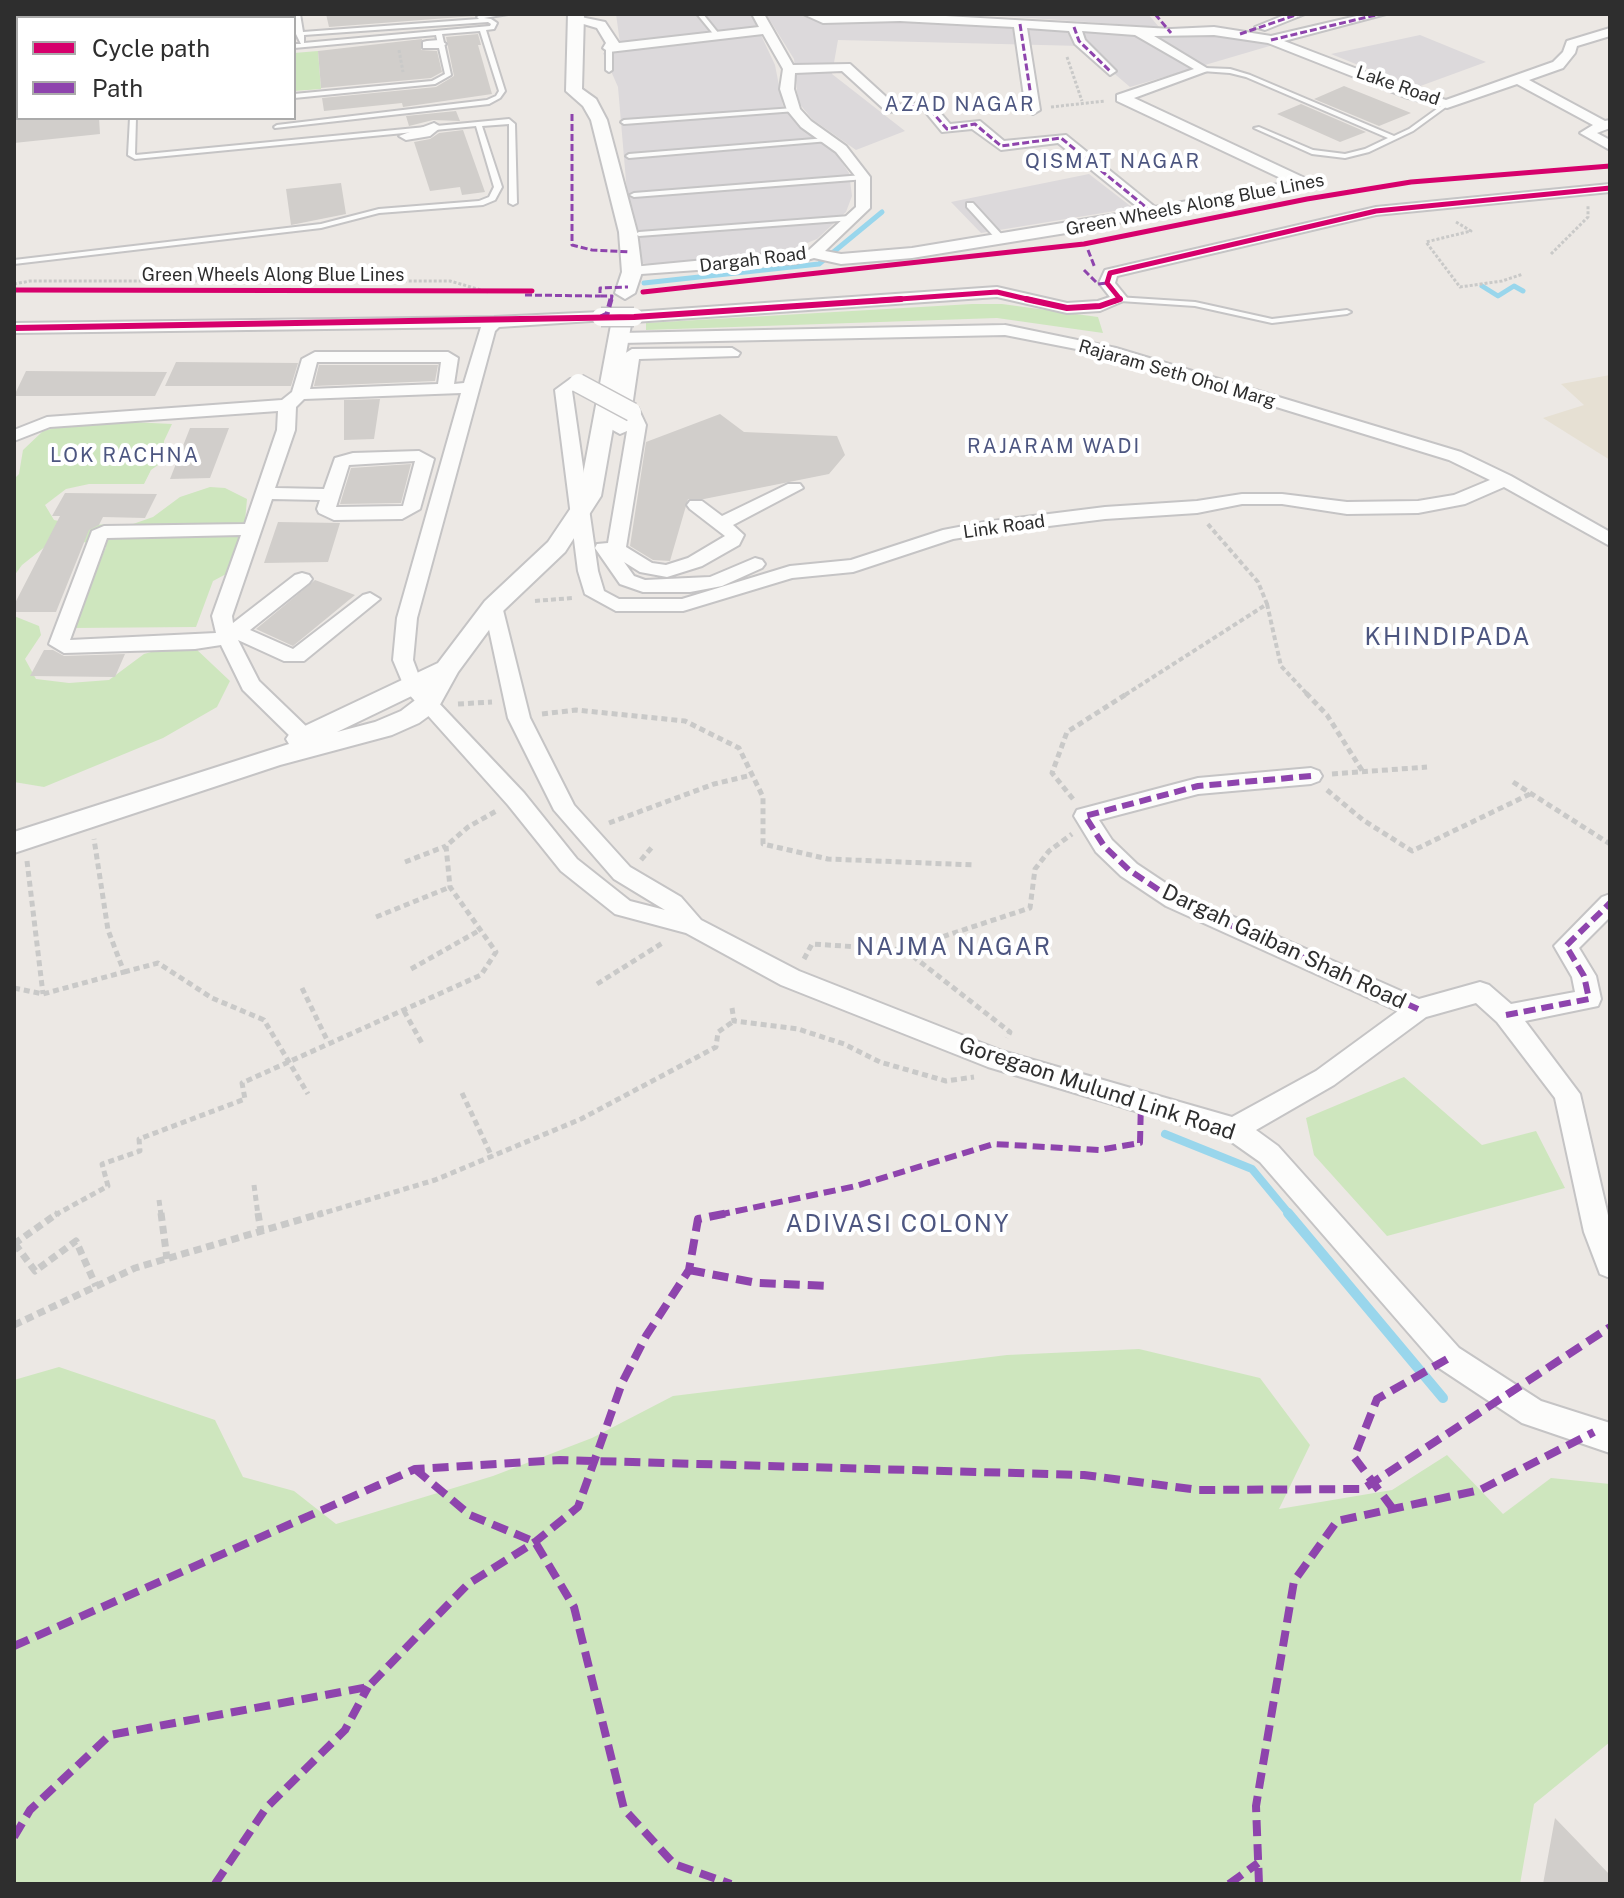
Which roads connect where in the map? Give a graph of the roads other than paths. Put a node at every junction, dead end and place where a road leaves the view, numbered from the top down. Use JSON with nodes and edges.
{"nodes":[{"id":1,"x":297,"y":14,"type":"edge"},
{"id":2,"x":364,"y":14,"type":"edge"},
{"id":3,"x":408,"y":14,"type":"edge"},
{"id":4,"x":505,"y":14,"type":"edge"},
{"id":5,"x":700,"y":14,"type":"edge"},
{"id":6,"x":758,"y":14,"type":"edge"},
{"id":7,"x":809,"y":14,"type":"edge"},
{"id":8,"x":1155,"y":14,"type":"edge"},
{"id":9,"x":1299,"y":14,"type":"edge"},
{"id":10,"x":1380,"y":14,"type":"edge"},
{"id":11,"x":576,"y":17,"type":"edge"},
{"id":12,"x":462,"y":21,"type":"junction"},
{"id":13,"x":1070,"y":22,"type":"edge"},
{"id":14,"x":1020,"y":24,"type":"junction"},
{"id":15,"x":410,"y":25,"type":"junction"},
{"id":16,"x":367,"y":29,"type":"junction"},
{"id":17,"x":482,"y":29,"type":"junction"},
{"id":18,"x":766,"y":30,"type":"junction"},
{"id":19,"x":1137,"y":31,"type":"junction"},
{"id":20,"x":1610,"y":32,"type":"edge"},
{"id":21,"x":1171,"y":33,"type":"junction"},
{"id":22,"x":299,"y":34,"type":"junction"},
{"id":23,"x":1240,"y":34,"type":"junction"},
{"id":24,"x":717,"y":35,"type":"junction"},
{"id":25,"x":1271,"y":40,"type":"junction"},
{"id":26,"x":436,"y":41,"type":"junction"},
{"id":27,"x":305,"y":45,"type":"junction"},
{"id":28,"x":296,"y":46,"type":"edge"},
{"id":29,"x":609,"y":48,"type":"junction"},
{"id":30,"x":789,"y":69,"type":"junction"},
{"id":31,"x":609,"y":70,"type":"dead end"},
{"id":32,"x":1204,"y":70,"type":"junction"},
{"id":33,"x":1110,"y":71,"type":"dead end"},
{"id":34,"x":1518,"y":79,"type":"junction"},
{"id":35,"x":296,"y":96,"type":"edge"},
{"id":36,"x":1447,"y":104,"type":"junction"},
{"id":37,"x":794,"y":110,"type":"junction"},
{"id":38,"x":1033,"y":110,"type":"road end"},
{"id":39,"x":133,"y":120,"type":"edge"},
{"id":40,"x":624,"y":122,"type":"dead end"},
{"id":41,"x":478,"y":123,"type":"junction"},
{"id":42,"x":1606,"y":124,"type":"edge"},
{"id":43,"x":277,"y":127,"type":"dead end"},
{"id":44,"x":434,"y":127,"type":"junction"},
{"id":45,"x":1257,"y":128,"type":"dead end"},
{"id":46,"x":406,"y":136,"type":"dead end"},
{"id":47,"x":1394,"y":138,"type":"junction"},
{"id":48,"x":827,"y":140,"type":"junction"},
{"id":49,"x":1610,"y":146,"type":"edge"},
{"id":50,"x":629,"y":156,"type":"dead end"},
{"id":51,"x":863,"y":177,"type":"junction"},
{"id":52,"x":1610,"y":188,"type":"edge"},
{"id":53,"x":634,"y":195,"type":"dead end"},
{"id":54,"x":513,"y":203,"type":"dead end"},
{"id":55,"x":970,"y":205,"type":"dead end"},
{"id":56,"x":1152,"y":212,"type":"junction"},
{"id":57,"x":850,"y":218,"type":"junction"},
{"id":58,"x":639,"y":234,"type":"dead end"},
{"id":59,"x":1001,"y":239,"type":"junction"},
{"id":60,"x":818,"y":254,"type":"junction"},
{"id":61,"x":14,"y":262,"type":"edge"},
{"id":62,"x":632,"y":272,"type":"junction"},
{"id":63,"x":625,"y":293,"type":"dead end"},
{"id":64,"x":1120,"y":299,"type":"junction"},
{"id":65,"x":1347,"y":312,"type":"dead end"},
{"id":66,"x":494,"y":322,"type":"junction"},
{"id":67,"x":619,"y":324,"type":"junction"},
{"id":68,"x":14,"y":328,"type":"edge"},
{"id":69,"x":654,"y":344,"type":"junction"},
{"id":70,"x":732,"y":353,"type":"dead end"},
{"id":71,"x":446,"y":383,"type":"dead end"},
{"id":72,"x":472,"y":388,"type":"junction"},
{"id":73,"x":294,"y":400,"type":"junction"},
{"id":74,"x":14,"y":436,"type":"edge"},
{"id":75,"x":1505,"y":480,"type":"junction"},
{"id":76,"x":794,"y":488,"type":"dead end"},
{"id":77,"x":264,"y":493,"type":"junction"},
{"id":78,"x":331,"y":495,"type":"junction"},
{"id":79,"x":696,"y":505,"type":"dead end"},
{"id":80,"x":596,"y":510,"type":"junction"},
{"id":81,"x":720,"y":524,"type":"junction"},
{"id":82,"x":252,"y":529,"type":"junction"},
{"id":83,"x":1610,"y":540,"type":"edge"},
{"id":84,"x":585,"y":543,"type":"junction"},
{"id":85,"x":755,"y":564,"type":"dead end"},
{"id":86,"x":302,"y":579,"type":"dead end"},
{"id":87,"x":370,"y":599,"type":"dead end"},
{"id":88,"x":494,"y":606,"type":"junction"},
{"id":89,"x":231,"y":635,"type":"junction"},
{"id":90,"x":420,"y":695,"type":"junction"},
{"id":91,"x":307,"y":742,"type":"junction"},
{"id":92,"x":1311,"y":776,"type":"road end"},
{"id":93,"x":19,"y":841,"type":"edge"},
{"id":94,"x":1610,"y":903,"type":"edge"},
{"id":95,"x":693,"y":926,"type":"junction"},
{"id":96,"x":1418,"y":1009,"type":"junction"},
{"id":97,"x":1506,"y":1015,"type":"junction"},
{"id":98,"x":1234,"y":1129,"type":"junction"},
{"id":99,"x":1610,"y":1265,"type":"edge"},
{"id":100,"x":1610,"y":1438,"type":"edge"}],
"edges":[{"from":1,"to":22,"type":"lane"},
{"from":2,"to":16,"type":"lane"},
{"from":3,"to":15,"type":"lane"},
{"from":4,"to":12,"type":"lane"},
{"from":5,"to":24,"type":"lane"},
{"from":6,"to":18,"type":"street"},
{"from":7,"to":14,"type":"street","name":"Lake Road"},
{"from":8,"to":21,"type":"street"},
{"from":9,"to":23,"type":"street"},
{"from":10,"to":25,"type":"street"},
{"from":11,"to":29,"type":"street"},
{"from":11,"to":62,"type":"street"},
{"from":12,"to":15,"type":"lane"},
{"from":12,"to":17,"type":"lane"},
{"from":13,"to":14,"type":"street","name":"Lake Road"},
{"from":13,"to":19,"type":"street","name":"Lake Road"},
{"from":13,"to":33,"type":"street"},
{"from":14,"to":38,"type":"street"},
{"from":15,"to":16,"type":"lane"},
{"from":16,"to":22,"type":"lane"},
{"from":17,"to":26,"type":"lane"},
{"from":17,"to":43,"type":"lane"},
{"from":18,"to":24,"type":"street"},
{"from":18,"to":30,"type":"street"},
{"from":19,"to":21,"type":"street","name":"Lake Road"},
{"from":19,"to":32,"type":"street"},
{"from":20,"to":34,"type":"street","name":"Lake Road"},
{"from":21,"to":23,"type":"street","name":"Lake Road"},
{"from":22,"to":27,"type":"lane"},
{"from":23,"to":25,"type":"street","name":"Lake Road"},
{"from":24,"to":29,"type":"street"},
{"from":25,"to":36,"type":"street","name":"Lake Road"},
{"from":26,"to":27,"type":"lane"},
{"from":26,"to":35,"type":"lane"},
{"from":27,"to":28,"type":"lane"},
{"from":29,"to":31,"type":"lane"},
{"from":30,"to":37,"type":"street"},
{"from":30,"to":56,"type":"street"},
{"from":32,"to":47,"type":"lane"},
{"from":32,"to":56,"type":"street"},
{"from":34,"to":36,"type":"street","name":"Lake Road"},
{"from":34,"to":42,"type":"street"},
{"from":36,"to":47,"type":"lane"},
{"from":37,"to":40,"type":"lane"},
{"from":37,"to":48,"type":"street"},
{"from":39,"to":44,"type":"lane"},
{"from":41,"to":44,"type":"lane"},
{"from":41,"to":54,"type":"lane"},
{"from":41,"to":61,"type":"lane"},
{"from":42,"to":49,"type":"street"},
{"from":44,"to":46,"type":"street"},
{"from":45,"to":47,"type":"lane"},
{"from":48,"to":50,"type":"lane"},
{"from":48,"to":51,"type":"street"},
{"from":51,"to":53,"type":"lane"},
{"from":51,"to":57,"type":"street","name":"Dargah Road"},
{"from":52,"to":64,"type":"street"},
{"from":55,"to":59,"type":"lane"},
{"from":56,"to":59,"type":"street"},
{"from":57,"to":58,"type":"lane"},
{"from":57,"to":60,"type":"street","name":"Dargah Road"},
{"from":59,"to":60,"type":"street"},
{"from":60,"to":62,"type":"street","name":"Dargah Road"},
{"from":62,"to":63,"type":"street"},
{"from":64,"to":65,"type":"lane"},
{"from":64,"to":67,"type":"street"},
{"from":66,"to":67,"type":"street"},
{"from":66,"to":68,"type":"street"},
{"from":66,"to":72,"type":"street"},
{"from":67,"to":69,"type":"street","name":"Rajaram Seth Ohol Marg"},
{"from":67,"to":80,"type":"street"},
{"from":69,"to":70,"type":"street"},
{"from":69,"to":75,"type":"street","name":"Rajaram Seth Ohol Marg"},
{"from":69,"to":80,"type":"street"},
{"from":71,"to":73,"type":"street"},
{"from":72,"to":73,"type":"street"},
{"from":72,"to":90,"type":"street"},
{"from":73,"to":74,"type":"street"},
{"from":73,"to":77,"type":"street"},
{"from":75,"to":83,"type":"street","name":"Rajaram Seth Ohol Marg"},
{"from":75,"to":84,"type":"street","name":"Link Road"},
{"from":76,"to":81,"type":"street"},
{"from":77,"to":78,"type":"street"},
{"from":77,"to":82,"type":"street"},
{"from":78,"to":78,"type":"street"},
{"from":79,"to":81,"type":"street"},
{"from":80,"to":81,"type":"street","bridge":true},
{"from":80,"to":84,"type":"street"},
{"from":80,"to":88,"type":"street"},
{"from":82,"to":89,"type":"street"},
{"from":82,"to":89,"type":"street"},
{"from":84,"to":85,"type":"street"},
{"from":86,"to":89,"type":"street"},
{"from":87,"to":89,"type":"street"},
{"from":88,"to":90,"type":"street"},
{"from":88,"to":95,"type":"street","name":"Goregaon Mulund Link Road"},
{"from":89,"to":91,"type":"street"},
{"from":90,"to":91,"type":"street"},
{"from":90,"to":95,"type":"street"},
{"from":91,"to":93,"type":"street"},
{"from":92,"to":96,"type":"street","name":"Dargah Gaiban Shah Road"},
{"from":94,"to":97,"type":"street"},
{"from":95,"to":98,"type":"street","name":"Goregaon Mulund Link Road"},
{"from":96,"to":97,"type":"street"},
{"from":96,"to":98,"type":"street"},
{"from":97,"to":99,"type":"street"},
{"from":98,"to":100,"type":"street","name":"Goregaon Mulund Link Road"}]}
